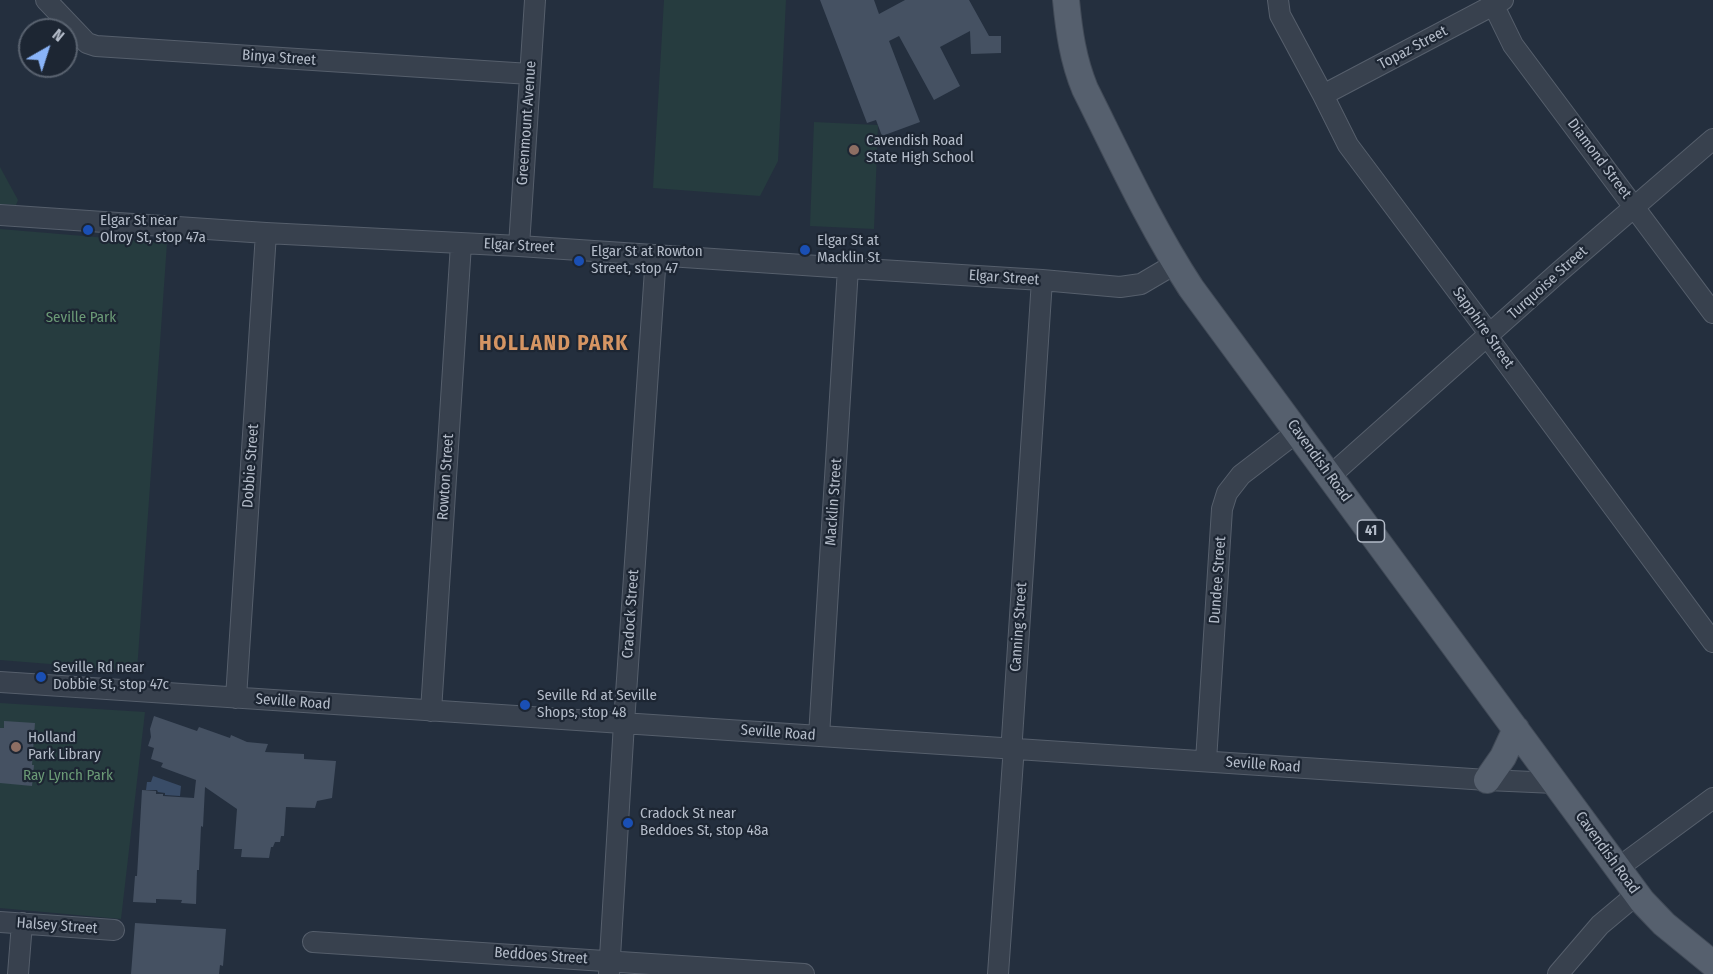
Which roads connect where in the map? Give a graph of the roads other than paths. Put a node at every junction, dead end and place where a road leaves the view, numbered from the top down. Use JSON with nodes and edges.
{"nodes":[{"id":1,"x":46,"y":0,"type":"edge"},
{"id":2,"x":535,"y":0,"type":"edge"},
{"id":3,"x":1066,"y":0,"type":"edge"},
{"id":4,"x":1278,"y":0,"type":"edge"},
{"id":5,"x":1496,"y":2,"type":"edge"},
{"id":6,"x":530,"y":74,"type":"junction"},
{"id":7,"x":1323,"y":95,"type":"junction"},
{"id":8,"x":1713,"y":139,"type":"edge"},
{"id":9,"x":1635,"y":207,"type":"junction"},
{"id":10,"x":0,"y":215,"type":"edge"},
{"id":11,"x":266,"y":233,"type":"junction"},
{"id":12,"x":460,"y":244,"type":"junction"},
{"id":13,"x":519,"y":246,"type":"junction"},
{"id":14,"x":656,"y":255,"type":"junction"},
{"id":15,"x":1175,"y":264,"type":"junction"},
{"id":16,"x":848,"y":268,"type":"junction"},
{"id":17,"x":1042,"y":280,"type":"junction"},
{"id":18,"x":1713,"y":314,"type":"edge"},
{"id":19,"x":1489,"y":336,"type":"junction"},
{"id":20,"x":1297,"y":432,"type":"junction"},
{"id":21,"x":1330,"y":476,"type":"junction"},
{"id":22,"x":1713,"y":642,"type":"edge"},
{"id":23,"x":0,"y":682,"type":"edge"},
{"id":24,"x":236,"y":698,"type":"junction"},
{"id":25,"x":431,"y":711,"type":"junction"},
{"id":26,"x":624,"y":723,"type":"junction"},
{"id":27,"x":1516,"y":729,"type":"junction"},
{"id":28,"x":819,"y":736,"type":"junction"},
{"id":29,"x":1012,"y":749,"type":"junction"},
{"id":30,"x":1206,"y":761,"type":"junction"},
{"id":31,"x":1487,"y":780,"type":"junction"},
{"id":32,"x":1555,"y":783,"type":"junction"},
{"id":33,"x":1713,"y":798,"type":"edge"},
{"id":34,"x":1618,"y":868,"type":"junction"},
{"id":35,"x":1637,"y":894,"type":"junction"},
{"id":36,"x":0,"y":922,"type":"edge"},
{"id":37,"x":22,"y":923,"type":"junction"},
{"id":38,"x":114,"y":930,"type":"dead end"},
{"id":39,"x":313,"y":942,"type":"dead end"},
{"id":40,"x":1713,"y":964,"type":"edge"},
{"id":41,"x":609,"y":967,"type":"edge"},
{"id":42,"x":18,"y":974,"type":"edge"},
{"id":43,"x":804,"y":974,"type":"edge"},
{"id":44,"x":998,"y":974,"type":"edge"},
{"id":45,"x":1558,"y":974,"type":"edge"}],
"edges":[{"from":1,"to":6,"type":"street","name":"Binya Street"},
{"from":2,"to":6,"type":"street","name":"Greenmount Avenue"},
{"from":3,"to":15,"type":"main road","name":"Cavendish Road","number":"41"},
{"from":4,"to":7,"type":"street","name":"Sapphire Street"},
{"from":5,"to":7,"type":"street","name":"Topaz Street"},
{"from":5,"to":9,"type":"street","name":"Diamond Street"},
{"from":6,"to":13,"type":"street","name":"Greenmount Avenue"},
{"from":7,"to":19,"type":"street","name":"Sapphire Street"},
{"from":8,"to":9,"type":"street","name":"Turquoise Street"},
{"from":9,"to":18,"type":"street","name":"Diamond Street"},
{"from":9,"to":19,"type":"street","name":"Turquoise Street"},
{"from":10,"to":11,"type":"street","name":"Elgar Street"},
{"from":11,"to":12,"type":"street","name":"Elgar Street"},
{"from":11,"to":24,"type":"street","name":"Dobbie Street"},
{"from":12,"to":13,"type":"street","name":"Elgar Street"},
{"from":12,"to":25,"type":"street","name":"Rowton Street"},
{"from":13,"to":14,"type":"street","name":"Elgar Street"},
{"from":14,"to":16,"type":"street","name":"Elgar Street"},
{"from":14,"to":26,"type":"street","name":"Cradock Street"},
{"from":15,"to":17,"type":"street","name":"Elgar Street"},
{"from":15,"to":20,"type":"main road","name":"Cavendish Road","number":"41"},
{"from":16,"to":17,"type":"street","name":"Elgar Street"},
{"from":16,"to":28,"type":"street","name":"Macklin Street"},
{"from":17,"to":29,"type":"street","name":"Canning Street"},
{"from":19,"to":21,"type":"street","name":"Turquoise Street"},
{"from":19,"to":22,"type":"street","name":"Sapphire Street"},
{"from":20,"to":21,"type":"main road","name":"Cavendish Road","number":"41"},
{"from":20,"to":30,"type":"street","name":"Dundee Street"},
{"from":21,"to":27,"type":"main road","name":"Cavendish Road","number":"41"},
{"from":23,"to":24,"type":"street","name":"Seville Road"},
{"from":24,"to":25,"type":"street","name":"Seville Road"},
{"from":25,"to":26,"type":"street","name":"Seville Road"},
{"from":26,"to":28,"type":"street","name":"Seville Road"},
{"from":26,"to":41,"type":"street","name":"Cradock Street"},
{"from":27,"to":31,"type":"main road"},
{"from":27,"to":32,"type":"main road","name":"Cavendish Road","number":"41"},
{"from":28,"to":29,"type":"street","name":"Seville Road"},
{"from":29,"to":30,"type":"street","name":"Seville Road"},
{"from":29,"to":44,"type":"street","name":"Canning Street"},
{"from":30,"to":31,"type":"street","name":"Seville Road"},
{"from":31,"to":32,"type":"street","name":"Seville Road"},
{"from":32,"to":34,"type":"main road","name":"Cavendish Road","number":"41"},
{"from":33,"to":34,"type":"street"},
{"from":34,"to":35,"type":"main road","name":"Cavendish Road","number":"41"},
{"from":35,"to":40,"type":"main road","name":"Cavendish Road","number":"41"},
{"from":35,"to":45,"type":"street"},
{"from":36,"to":37,"type":"street","name":"Halsey Street"},
{"from":37,"to":38,"type":"street","name":"Halsey Street"},
{"from":37,"to":42,"type":"street"},
{"from":39,"to":41,"type":"street","name":"Beddoes Street"},
{"from":41,"to":43,"type":"street","name":"Beddoes Street"}]}
